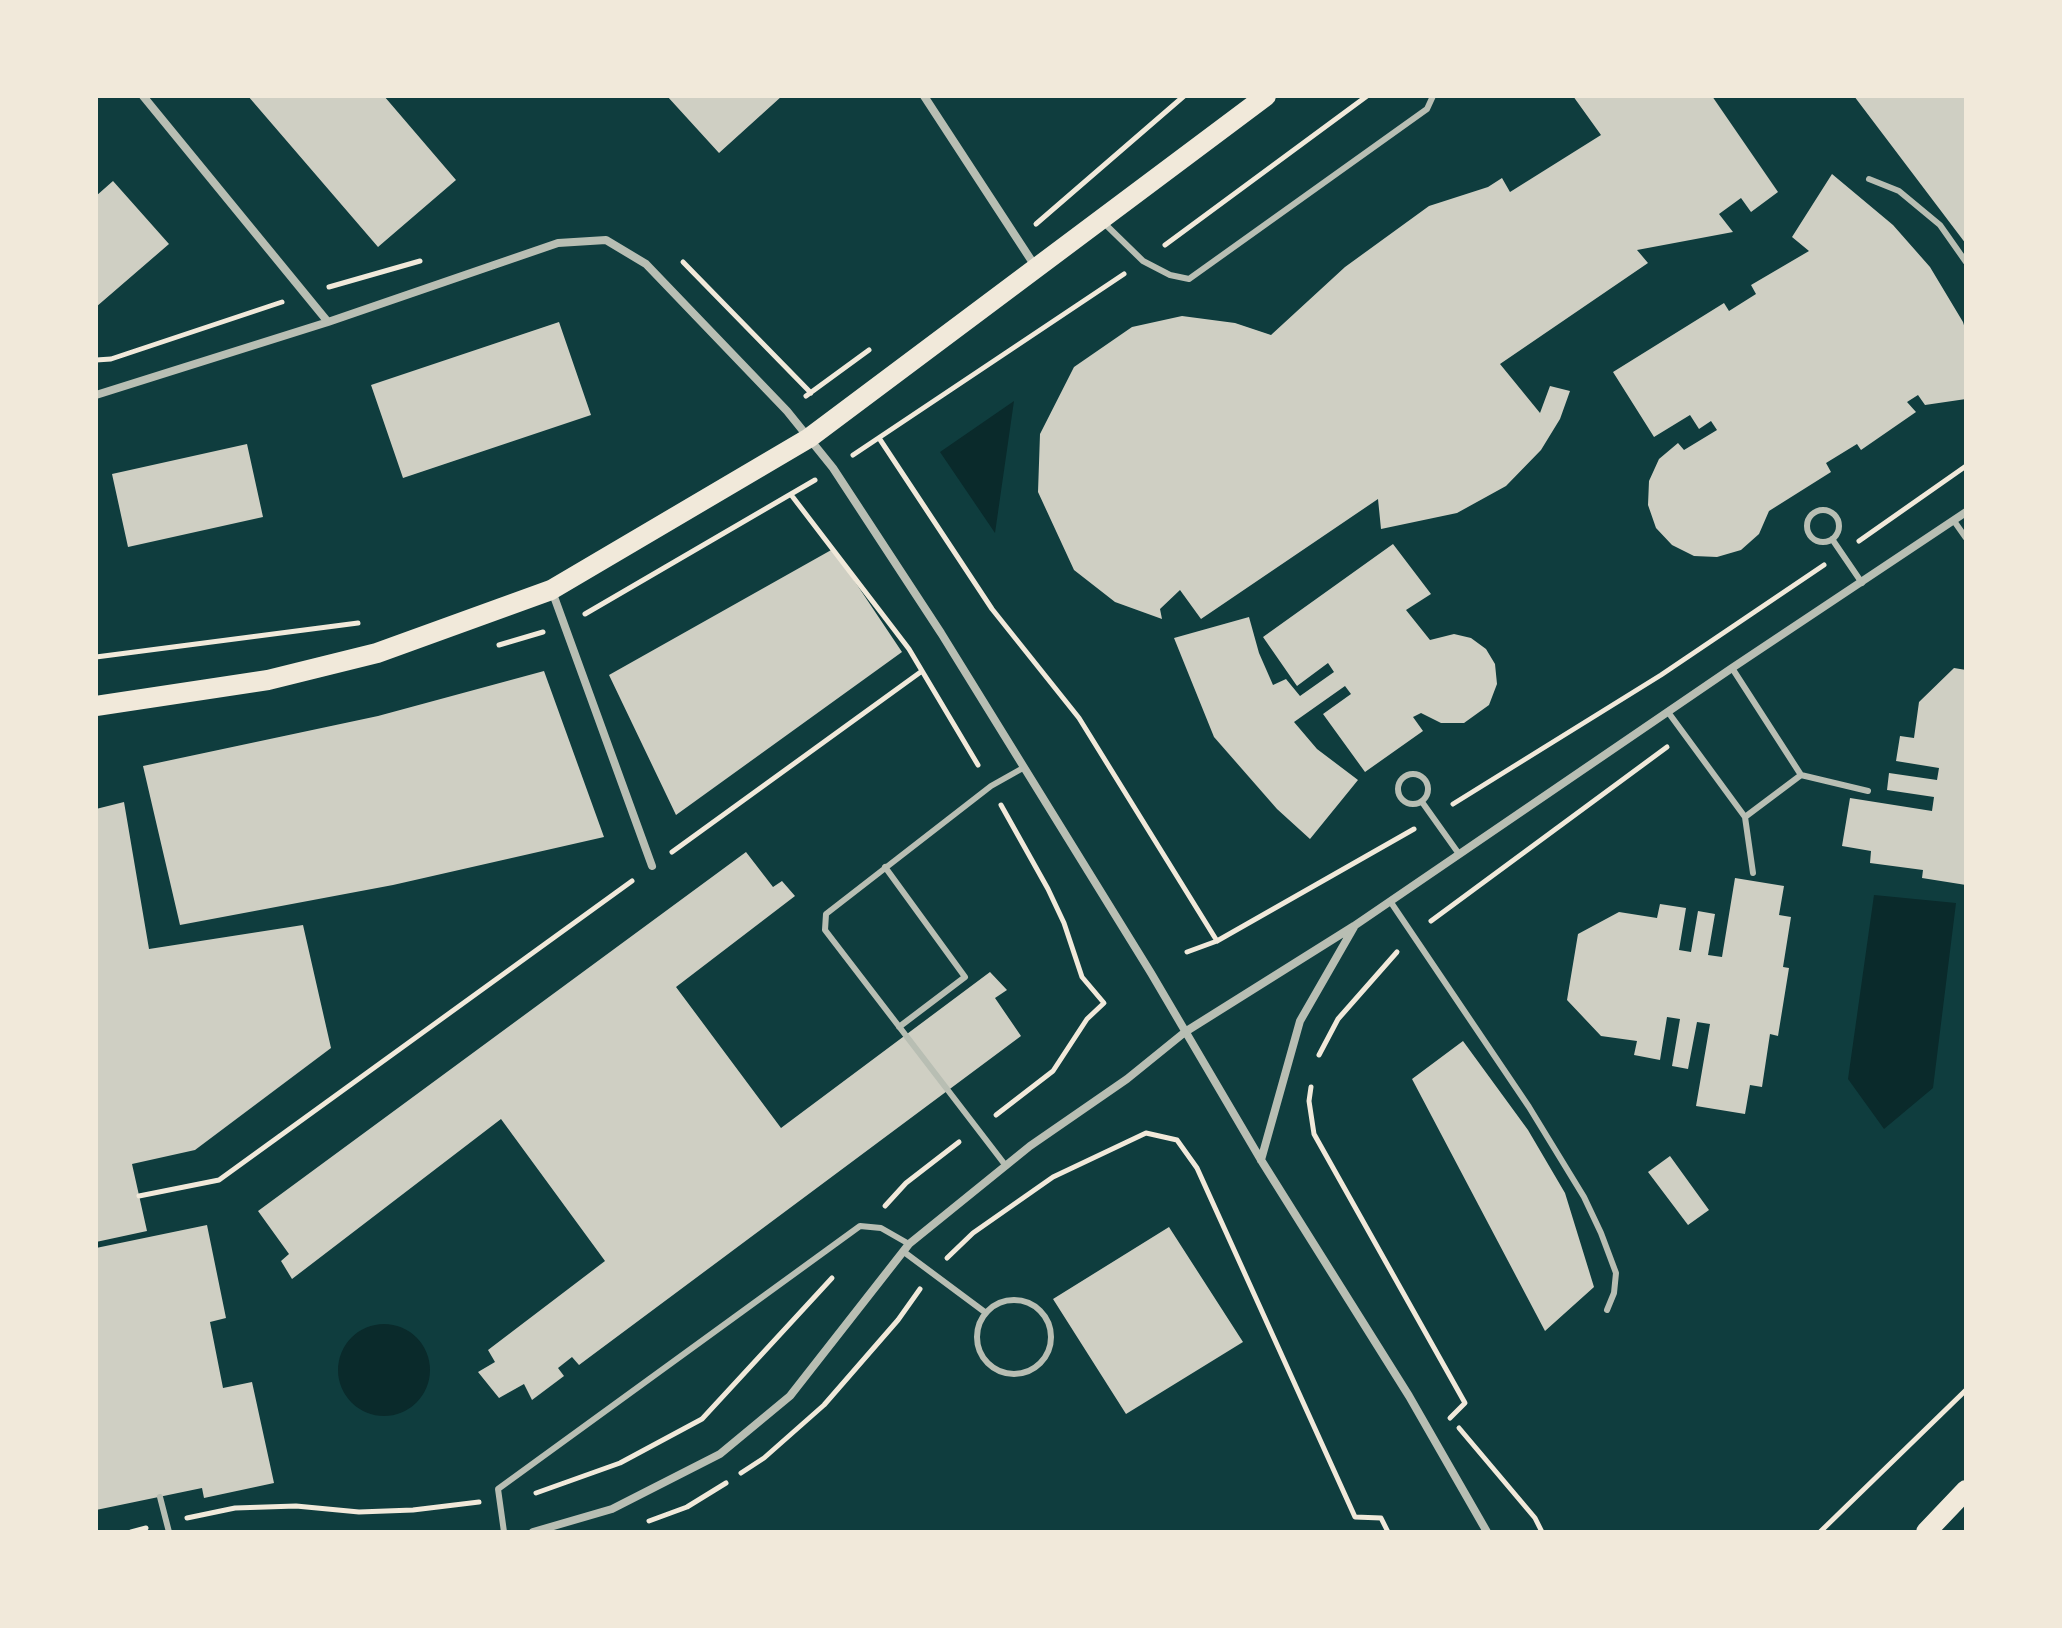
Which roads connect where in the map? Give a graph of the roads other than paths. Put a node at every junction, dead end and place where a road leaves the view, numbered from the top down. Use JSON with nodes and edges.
{"nodes":[{"id":1,"x":143,"y":96,"type":"edge"},
{"id":2,"x":924,"y":96,"type":"edge"},
{"id":3,"x":1266,"y":96,"type":"edge"},
{"id":4,"x":1433,"y":96,"type":"edge"},
{"id":5,"x":1869,"y":179,"type":"dead end"},
{"id":6,"x":1100,"y":219,"type":"junction"},
{"id":7,"x":1966,"y":262,"type":"edge"},
{"id":8,"x":1035,"y":266,"type":"junction"},
{"id":9,"x":328,"y":322,"type":"junction"},
{"id":10,"x":96,"y":395,"type":"edge"},
{"id":11,"x":809,"y":438,"type":"junction"},
{"id":12,"x":1966,"y":512,"type":"edge"},
{"id":13,"x":1954,"y":521,"type":"junction"},
{"id":14,"x":1966,"y":538,"type":"edge"},
{"id":15,"x":1832,"y":539,"type":"junction"},
{"id":16,"x":1862,"y":583,"type":"junction"},
{"id":17,"x":551,"y":590,"type":"junction"},
{"id":18,"x":1732,"y":668,"type":"junction"},
{"id":19,"x":96,"y":706,"type":"edge"},
{"id":20,"x":1668,"y":712,"type":"junction"},
{"id":21,"x":1023,"y":768,"type":"junction"},
{"id":22,"x":1801,"y":775,"type":"junction"},
{"id":23,"x":1868,"y":791,"type":"dead end"},
{"id":24,"x":1422,"y":802,"type":"junction"},
{"id":25,"x":1745,"y":817,"type":"junction"},
{"id":26,"x":1459,"y":854,"type":"junction"},
{"id":27,"x":652,"y":866,"type":"road end"},
{"id":28,"x":885,"y":867,"type":"junction"},
{"id":29,"x":1753,"y":873,"type":"dead end"},
{"id":30,"x":1390,"y":901,"type":"junction"},
{"id":31,"x":1354,"y":926,"type":"junction"},
{"id":32,"x":899,"y":1027,"type":"junction"},
{"id":33,"x":1185,"y":1032,"type":"junction"},
{"id":34,"x":1261,"y":1160,"type":"junction"},
{"id":35,"x":1006,"y":1166,"type":"junction"},
{"id":36,"x":906,"y":1248,"type":"junction"},
{"id":37,"x":1607,"y":1310,"type":"dead end"},
{"id":38,"x":986,"y":1313,"type":"junction"},
{"id":39,"x":1966,"y":1490,"type":"edge"},
{"id":40,"x":160,"y":1497,"type":"dead end"},
{"id":41,"x":169,"y":1532,"type":"edge"},
{"id":42,"x":504,"y":1532,"type":"edge"},
{"id":43,"x":533,"y":1532,"type":"edge"},
{"id":44,"x":1487,"y":1532,"type":"edge"},
{"id":45,"x":1926,"y":1532,"type":"edge"}],
"edges":[{"from":1,"to":9,"type":"street"},
{"from":2,"to":8,"type":"street"},
{"from":3,"to":6,"type":"main road"},
{"from":4,"to":6,"type":"lane"},
{"from":5,"to":7,"type":"lane"},
{"from":6,"to":8,"type":"main road"},
{"from":8,"to":11,"type":"main road"},
{"from":9,"to":10,"type":"street"},
{"from":9,"to":11,"type":"street"},
{"from":11,"to":17,"type":"main road"},
{"from":11,"to":21,"type":"street"},
{"from":12,"to":13,"type":"street"},
{"from":13,"to":14,"type":"lane"},
{"from":13,"to":16,"type":"street"},
{"from":15,"to":15,"type":"lane"},
{"from":15,"to":16,"type":"lane"},
{"from":16,"to":18,"type":"street"},
{"from":17,"to":19,"type":"main road"},
{"from":17,"to":27,"type":"street"},
{"from":18,"to":20,"type":"street"},
{"from":18,"to":22,"type":"lane"},
{"from":20,"to":25,"type":"lane"},
{"from":20,"to":26,"type":"street"},
{"from":21,"to":28,"type":"lane"},
{"from":21,"to":33,"type":"street"},
{"from":22,"to":23,"type":"lane"},
{"from":22,"to":25,"type":"lane"},
{"from":24,"to":24,"type":"lane"},
{"from":24,"to":26,"type":"lane"},
{"from":25,"to":29,"type":"lane"},
{"from":26,"to":30,"type":"street"},
{"from":28,"to":32,"type":"lane"},
{"from":28,"to":32,"type":"lane"},
{"from":30,"to":31,"type":"street"},
{"from":30,"to":37,"type":"lane"},
{"from":31,"to":33,"type":"street"},
{"from":31,"to":34,"type":"street"},
{"from":32,"to":35,"type":"lane"},
{"from":33,"to":34,"type":"street"},
{"from":33,"to":35,"type":"street"},
{"from":34,"to":44,"type":"street"},
{"from":35,"to":36,"type":"street"},
{"from":36,"to":38,"type":"lane"},
{"from":36,"to":42,"type":"lane"},
{"from":36,"to":43,"type":"street"},
{"from":38,"to":38,"type":"lane"},
{"from":39,"to":45,"type":"main road"},
{"from":40,"to":41,"type":"lane"}]}
